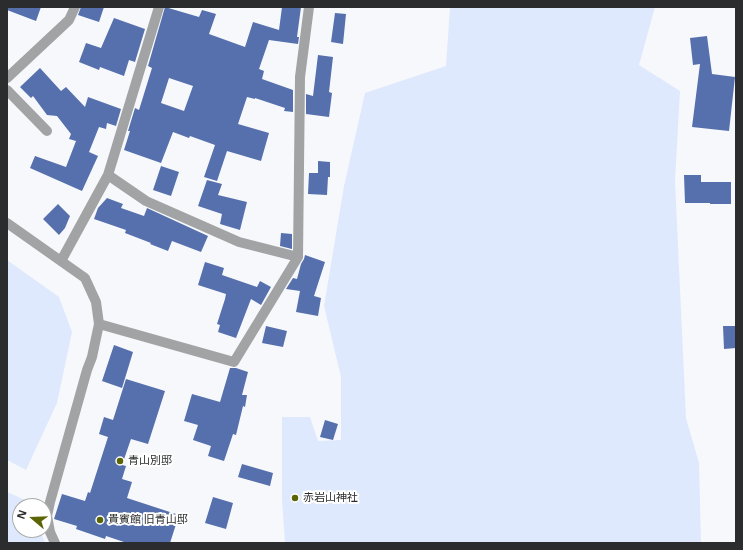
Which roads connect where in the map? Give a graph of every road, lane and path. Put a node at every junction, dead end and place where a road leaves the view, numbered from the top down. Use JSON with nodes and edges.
{"nodes":[{"id":1,"x":75,"y":7,"type":"edge"},
{"id":2,"x":159,"y":7,"type":"edge"},
{"id":3,"x":309,"y":7,"type":"edge"},
{"id":4,"x":7,"y":78,"type":"edge"},
{"id":5,"x":7,"y":90,"type":"edge"},
{"id":6,"x":47,"y":131,"type":"dead end"},
{"id":7,"x":108,"y":175,"type":"junction"},
{"id":8,"x":7,"y":223,"type":"edge"},
{"id":9,"x":298,"y":257,"type":"junction"},
{"id":10,"x":61,"y":261,"type":"junction"},
{"id":11,"x":99,"y":324,"type":"junction"},
{"id":12,"x":55,"y":543,"type":"edge"}],
"edges":[{"from":1,"to":4,"type":"street"},
{"from":2,"to":7,"type":"street"},
{"from":3,"to":9,"type":"street"},
{"from":5,"to":6,"type":"street"},
{"from":7,"to":9,"type":"street"},
{"from":7,"to":10,"type":"street"},
{"from":8,"to":10,"type":"street"},
{"from":9,"to":11,"type":"street"},
{"from":10,"to":11,"type":"street"},
{"from":11,"to":12,"type":"street"}]}
